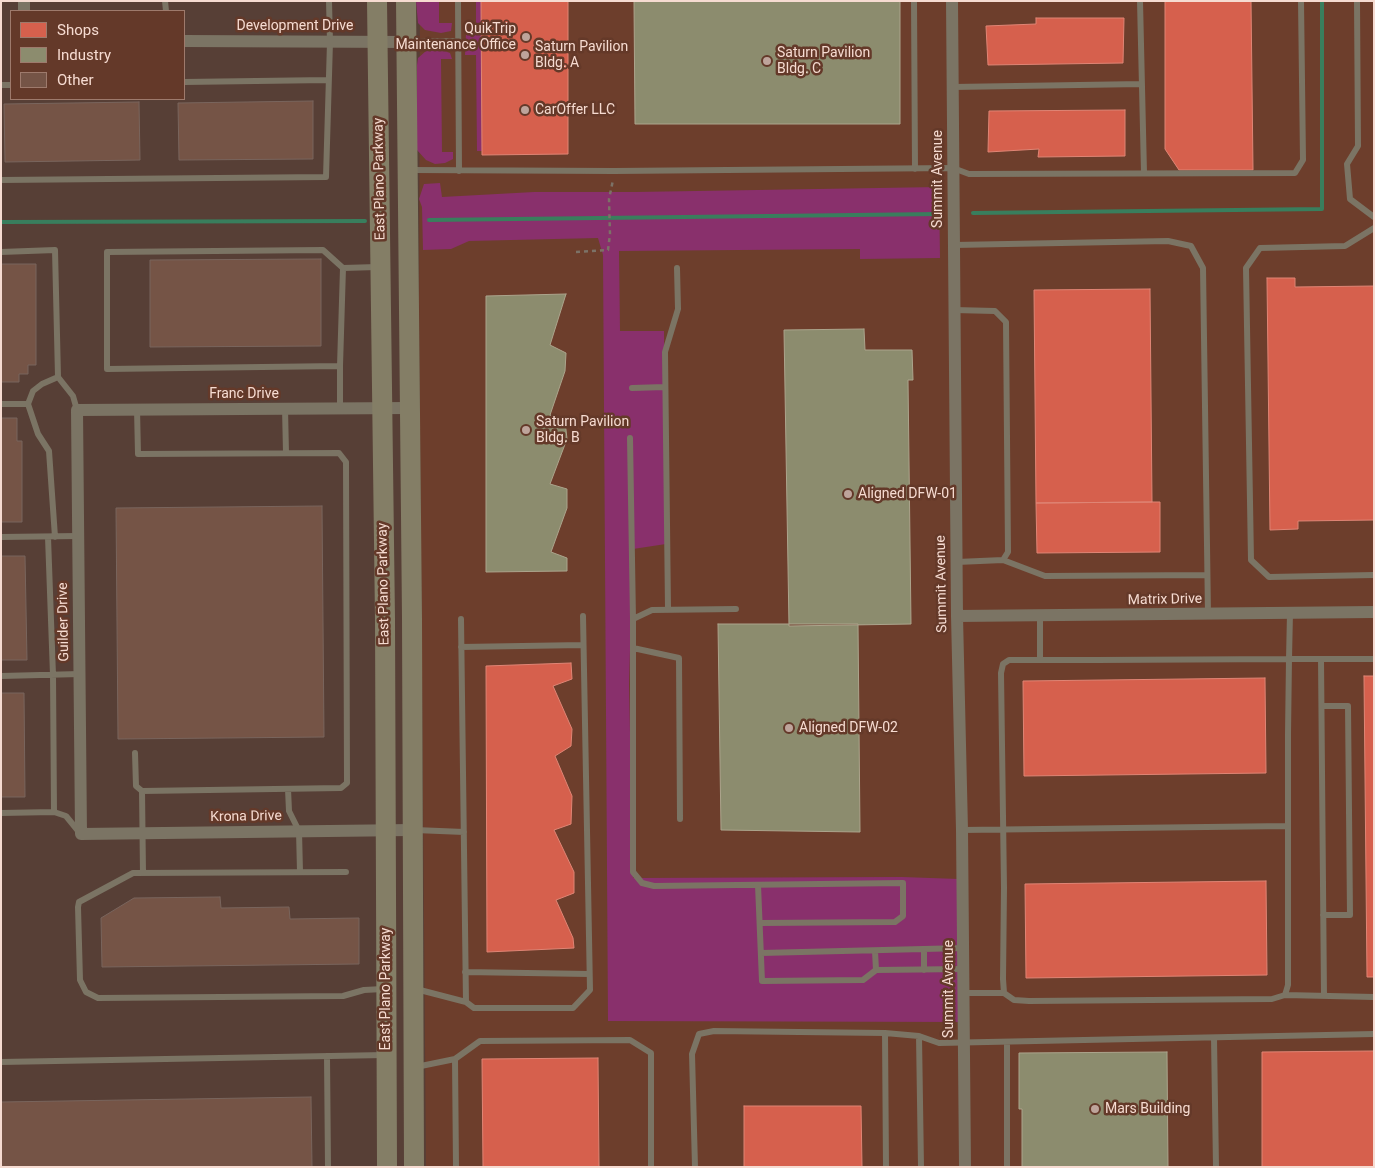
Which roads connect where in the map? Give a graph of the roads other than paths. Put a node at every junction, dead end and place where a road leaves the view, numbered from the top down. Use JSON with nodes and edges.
{"nodes":[{"id":1,"x":329,"y":1,"type":"edge"},
{"id":2,"x":378,"y":1,"type":"edge"},
{"id":3,"x":406,"y":1,"type":"edge"},
{"id":4,"x":458,"y":1,"type":"edge"},
{"id":5,"x":914,"y":1,"type":"edge"},
{"id":6,"x":952,"y":1,"type":"edge"},
{"id":7,"x":1140,"y":1,"type":"edge"},
{"id":8,"x":1301,"y":1,"type":"edge"},
{"id":9,"x":1357,"y":1,"type":"edge"},
{"id":10,"x":185,"y":41,"type":"edge"},
{"id":11,"x":377,"y":41,"type":"junction"},
{"id":12,"x":458,"y":41,"type":"junction"},
{"id":13,"x":330,"y":42,"type":"junction"},
{"id":14,"x":406,"y":42,"type":"junction"},
{"id":15,"x":328,"y":80,"type":"junction"},
{"id":16,"x":185,"y":82,"type":"edge"},
{"id":17,"x":1142,"y":84,"type":"junction"},
{"id":18,"x":953,"y":87,"type":"junction"},
{"id":19,"x":953,"y":168,"type":"junction"},
{"id":20,"x":915,"y":169,"type":"junction"},
{"id":21,"x":408,"y":170,"type":"junction"},
{"id":22,"x":459,"y":171,"type":"junction"},
{"id":23,"x":1144,"y":173,"type":"junction"},
{"id":24,"x":1,"y":180,"type":"edge"},
{"id":25,"x":1374,"y":217,"type":"edge"},
{"id":26,"x":381,"y":218,"type":"junction"},
{"id":27,"x":408,"y":218,"type":"junction"},
{"id":28,"x":1374,"y":228,"type":"edge"},
{"id":29,"x":954,"y":245,"type":"junction"},
{"id":30,"x":1,"y":252,"type":"edge"},
{"id":31,"x":381,"y":267,"type":"junction"},
{"id":32,"x":343,"y":268,"type":"junction"},
{"id":33,"x":677,"y":268,"type":"dead end"},
{"id":34,"x":954,"y":310,"type":"junction"},
{"id":35,"x":340,"y":366,"type":"junction"},
{"id":36,"x":58,"y":377,"type":"junction"},
{"id":37,"x":665,"y":387,"type":"junction"},
{"id":38,"x":632,"y":388,"type":"dead end"},
{"id":39,"x":1,"y":404,"type":"edge"},
{"id":40,"x":28,"y":404,"type":"junction"},
{"id":41,"x":286,"y":408,"type":"junction"},
{"id":42,"x":340,"y":408,"type":"junction"},
{"id":43,"x":382,"y":408,"type":"junction"},
{"id":44,"x":410,"y":408,"type":"junction"},
{"id":45,"x":137,"y":409,"type":"junction"},
{"id":46,"x":77,"y":410,"type":"junction"},
{"id":47,"x":630,"y":438,"type":"dead end"},
{"id":48,"x":286,"y":453,"type":"junction"},
{"id":49,"x":78,"y":536,"type":"junction"},
{"id":50,"x":51,"y":537,"type":"junction"},
{"id":51,"x":1,"y":538,"type":"edge"},
{"id":52,"x":1003,"y":560,"type":"junction"},
{"id":53,"x":956,"y":562,"type":"junction"},
{"id":54,"x":1207,"y":575,"type":"junction"},
{"id":55,"x":1374,"y":575,"type":"edge"},
{"id":56,"x":668,"y":609,"type":"junction"},
{"id":57,"x":736,"y":609,"type":"dead end"},
{"id":58,"x":1374,"y":612,"type":"edge"},
{"id":59,"x":1290,"y":613,"type":"junction"},
{"id":60,"x":1208,"y":614,"type":"junction"},
{"id":61,"x":583,"y":616,"type":"dead end"},
{"id":62,"x":957,"y":616,"type":"junction"},
{"id":63,"x":1040,"y":616,"type":"junction"},
{"id":64,"x":385,"y":619,"type":"junction"},
{"id":65,"x":412,"y":619,"type":"junction"},
{"id":66,"x":461,"y":619,"type":"dead end"},
{"id":67,"x":633,"y":619,"type":"junction"},
{"id":68,"x":584,"y":645,"type":"junction"},
{"id":69,"x":462,"y":647,"type":"junction"},
{"id":70,"x":633,"y":648,"type":"junction"},
{"id":71,"x":1289,"y":659,"type":"junction"},
{"id":72,"x":1321,"y":659,"type":"junction"},
{"id":73,"x":1374,"y":659,"type":"edge"},
{"id":74,"x":1040,"y":660,"type":"junction"},
{"id":75,"x":80,"y":674,"type":"junction"},
{"id":76,"x":53,"y":675,"type":"junction"},
{"id":77,"x":1,"y":676,"type":"edge"},
{"id":78,"x":1322,"y":706,"type":"junction"},
{"id":79,"x":136,"y":752,"type":"dead end"},
{"id":80,"x":288,"y":789,"type":"junction"},
{"id":81,"x":142,"y":791,"type":"junction"},
{"id":82,"x":54,"y":812,"type":"junction"},
{"id":83,"x":1,"y":813,"type":"edge"},
{"id":84,"x":680,"y":819,"type":"dead end"},
{"id":85,"x":1288,"y":826,"type":"junction"},
{"id":86,"x":385,"y":830,"type":"junction"},
{"id":87,"x":411,"y":830,"type":"junction"},
{"id":88,"x":962,"y":830,"type":"junction"},
{"id":89,"x":1004,"y":830,"type":"junction"},
{"id":90,"x":299,"y":831,"type":"junction"},
{"id":91,"x":464,"y":832,"type":"junction"},
{"id":92,"x":143,"y":833,"type":"junction"},
{"id":93,"x":81,"y":834,"type":"junction"},
{"id":94,"x":300,"y":872,"type":"junction"},
{"id":95,"x":346,"y":872,"type":"dead end"},
{"id":96,"x":143,"y":873,"type":"junction"},
{"id":97,"x":758,"y":885,"type":"junction"},
{"id":98,"x":1323,"y":915,"type":"junction"},
{"id":99,"x":760,"y":923,"type":"junction"},
{"id":100,"x":964,"y":948,"type":"junction"},
{"id":101,"x":924,"y":949,"type":"junction"},
{"id":102,"x":875,"y":951,"type":"junction"},
{"id":103,"x":761,"y":953,"type":"junction"},
{"id":104,"x":964,"y":969,"type":"junction"},
{"id":105,"x":876,"y":970,"type":"junction"},
{"id":106,"x":924,"y":970,"type":"junction"},
{"id":107,"x":466,"y":972,"type":"junction"},
{"id":108,"x":589,"y":974,"type":"junction"},
{"id":109,"x":412,"y":988,"type":"junction"},
{"id":110,"x":385,"y":989,"type":"junction"},
{"id":111,"x":1004,"y":992,"type":"junction"},
{"id":112,"x":964,"y":993,"type":"junction"},
{"id":113,"x":1285,"y":995,"type":"junction"},
{"id":114,"x":1324,"y":996,"type":"junction"},
{"id":115,"x":1374,"y":997,"type":"edge"},
{"id":116,"x":466,"y":1002,"type":"junction"},
{"id":117,"x":885,"y":1033,"type":"junction"},
{"id":118,"x":1374,"y":1034,"type":"edge"},
{"id":119,"x":918,"y":1036,"type":"junction"},
{"id":120,"x":1214,"y":1038,"type":"junction"},
{"id":121,"x":1007,"y":1042,"type":"junction"},
{"id":122,"x":964,"y":1043,"type":"junction"},
{"id":123,"x":327,"y":1056,"type":"junction"},
{"id":124,"x":386,"y":1056,"type":"junction"},
{"id":125,"x":455,"y":1059,"type":"junction"},
{"id":126,"x":1,"y":1062,"type":"edge"},
{"id":127,"x":412,"y":1068,"type":"junction"},
{"id":128,"x":328,"y":1167,"type":"edge"},
{"id":129,"x":387,"y":1167,"type":"edge"},
{"id":130,"x":414,"y":1167,"type":"edge"},
{"id":131,"x":456,"y":1167,"type":"edge"},
{"id":132,"x":651,"y":1167,"type":"edge"},
{"id":133,"x":696,"y":1167,"type":"edge"},
{"id":134,"x":886,"y":1167,"type":"edge"},
{"id":135,"x":921,"y":1167,"type":"edge"},
{"id":136,"x":965,"y":1167,"type":"edge"},
{"id":137,"x":1008,"y":1167,"type":"edge"},
{"id":138,"x":1216,"y":1167,"type":"edge"}],
"edges":[{"from":1,"to":13,"type":"lane"},
{"from":2,"to":11,"type":"main road","name":"East Plano Parkway"},
{"from":3,"to":14,"type":"main road","name":"East Plano Parkway"},
{"from":4,"to":12,"type":"lane"},
{"from":5,"to":20,"type":"lane"},
{"from":6,"to":18,"type":"street","name":"Summit Avenue"},
{"from":7,"to":17,"type":"lane"},
{"from":8,"to":23,"type":"lane"},
{"from":9,"to":25,"type":"lane"},
{"from":10,"to":13,"type":"street","name":"Development Drive"},
{"from":11,"to":13,"type":"street","name":"Development Drive"},
{"from":11,"to":14,"type":"street","name":"Development Drive"},
{"from":11,"to":26,"type":"main road","name":"East Plano Parkway"},
{"from":12,"to":14,"type":"lane"},
{"from":12,"to":22,"type":"lane"},
{"from":13,"to":15,"type":"lane"},
{"from":14,"to":21,"type":"main road","name":"East Plano Parkway"},
{"from":15,"to":16,"type":"lane"},
{"from":15,"to":24,"type":"lane"},
{"from":17,"to":18,"type":"lane"},
{"from":17,"to":23,"type":"lane"},
{"from":18,"to":19,"type":"street","name":"Summit Avenue"},
{"from":19,"to":20,"type":"lane"},
{"from":19,"to":23,"type":"lane"},
{"from":19,"to":29,"type":"street","name":"Summit Avenue"},
{"from":20,"to":22,"type":"lane"},
{"from":21,"to":22,"type":"lane"},
{"from":21,"to":27,"type":"main road","name":"East Plano Parkway"},
{"from":26,"to":27,"type":"main road"},
{"from":26,"to":31,"type":"main road","name":"East Plano Parkway"},
{"from":27,"to":44,"type":"main road","name":"East Plano Parkway"},
{"from":28,"to":55,"type":"lane"},
{"from":29,"to":34,"type":"street","name":"Summit Avenue"},
{"from":29,"to":54,"type":"lane"},
{"from":30,"to":36,"type":"lane"},
{"from":31,"to":32,"type":"lane"},
{"from":31,"to":43,"type":"main road","name":"East Plano Parkway"},
{"from":32,"to":35,"type":"lane"},
{"from":32,"to":35,"type":"lane"},
{"from":33,"to":37,"type":"lane"},
{"from":34,"to":52,"type":"lane"},
{"from":34,"to":53,"type":"street","name":"Summit Avenue"},
{"from":35,"to":42,"type":"lane"},
{"from":36,"to":40,"type":"lane"},
{"from":36,"to":46,"type":"lane"},
{"from":37,"to":38,"type":"lane"},
{"from":37,"to":56,"type":"lane"},
{"from":39,"to":40,"type":"lane"},
{"from":40,"to":50,"type":"lane"},
{"from":41,"to":42,"type":"street","name":"Franc Drive"},
{"from":41,"to":45,"type":"street","name":"Franc Drive"},
{"from":41,"to":48,"type":"lane"},
{"from":42,"to":43,"type":"street","name":"Franc Drive"},
{"from":43,"to":44,"type":"street","name":"Franc Drive"},
{"from":43,"to":64,"type":"main road","name":"East Plano Parkway"},
{"from":44,"to":65,"type":"main road","name":"East Plano Parkway"},
{"from":45,"to":46,"type":"street","name":"Franc Drive"},
{"from":45,"to":48,"type":"lane"},
{"from":46,"to":49,"type":"street","name":"Guilder Drive"},
{"from":47,"to":67,"type":"lane"},
{"from":48,"to":80,"type":"lane"},
{"from":49,"to":50,"type":"lane"},
{"from":49,"to":75,"type":"street","name":"Guilder Drive"},
{"from":50,"to":51,"type":"lane"},
{"from":50,"to":76,"type":"lane"},
{"from":52,"to":53,"type":"lane"},
{"from":52,"to":54,"type":"lane"},
{"from":53,"to":62,"type":"street","name":"Summit Avenue"},
{"from":54,"to":60,"type":"lane"},
{"from":56,"to":57,"type":"lane"},
{"from":56,"to":67,"type":"lane"},
{"from":58,"to":59,"type":"street","name":"Matrix Drive"},
{"from":59,"to":60,"type":"street","name":"Matrix Drive"},
{"from":59,"to":71,"type":"lane"},
{"from":60,"to":63,"type":"street","name":"Matrix Drive"},
{"from":61,"to":68,"type":"lane"},
{"from":62,"to":63,"type":"street","name":"Matrix Drive"},
{"from":62,"to":88,"type":"street","name":"Summit Avenue"},
{"from":63,"to":74,"type":"lane"},
{"from":64,"to":65,"type":"main road"},
{"from":64,"to":86,"type":"main road","name":"East Plano Parkway"},
{"from":65,"to":87,"type":"main road","name":"East Plano Parkway"},
{"from":66,"to":69,"type":"lane"},
{"from":67,"to":70,"type":"lane"},
{"from":68,"to":69,"type":"lane"},
{"from":68,"to":108,"type":"lane"},
{"from":69,"to":91,"type":"lane"},
{"from":70,"to":84,"type":"lane"},
{"from":70,"to":97,"type":"lane"},
{"from":71,"to":72,"type":"lane"},
{"from":71,"to":74,"type":"lane"},
{"from":71,"to":85,"type":"lane"},
{"from":72,"to":73,"type":"lane"},
{"from":72,"to":78,"type":"lane"},
{"from":74,"to":89,"type":"lane"},
{"from":75,"to":76,"type":"lane"},
{"from":75,"to":93,"type":"street","name":"Guilder Drive"},
{"from":76,"to":77,"type":"lane"},
{"from":76,"to":82,"type":"lane"},
{"from":78,"to":98,"type":"lane"},
{"from":78,"to":98,"type":"lane"},
{"from":79,"to":81,"type":"lane"},
{"from":80,"to":81,"type":"lane"},
{"from":80,"to":90,"type":"lane"},
{"from":81,"to":92,"type":"lane"},
{"from":82,"to":83,"type":"lane"},
{"from":82,"to":93,"type":"lane"},
{"from":85,"to":89,"type":"lane"},
{"from":85,"to":113,"type":"lane"},
{"from":86,"to":87,"type":"street","name":"Krona Drive"},
{"from":86,"to":90,"type":"street","name":"Krona Drive"},
{"from":86,"to":110,"type":"main road","name":"East Plano Parkway"},
{"from":87,"to":91,"type":"lane"},
{"from":87,"to":109,"type":"main road","name":"East Plano Parkway"},
{"from":88,"to":89,"type":"lane"},
{"from":88,"to":100,"type":"street","name":"Summit Avenue"},
{"from":89,"to":111,"type":"lane"},
{"from":90,"to":92,"type":"street","name":"Krona Drive"},
{"from":90,"to":94,"type":"lane"},
{"from":91,"to":107,"type":"lane"},
{"from":92,"to":93,"type":"street","name":"Krona Drive"},
{"from":92,"to":96,"type":"lane"},
{"from":94,"to":95,"type":"lane"},
{"from":94,"to":96,"type":"lane"},
{"from":96,"to":110,"type":"lane"},
{"from":97,"to":99,"type":"lane"},
{"from":97,"to":99,"type":"lane"},
{"from":98,"to":114,"type":"lane"},
{"from":99,"to":103,"type":"lane"},
{"from":100,"to":101,"type":"lane"},
{"from":100,"to":104,"type":"street","name":"Summit Avenue"},
{"from":101,"to":102,"type":"lane"},
{"from":101,"to":106,"type":"lane"},
{"from":102,"to":103,"type":"lane"},
{"from":102,"to":105,"type":"lane"},
{"from":103,"to":105,"type":"lane"},
{"from":104,"to":106,"type":"lane"},
{"from":104,"to":112,"type":"street","name":"Summit Avenue"},
{"from":105,"to":106,"type":"lane"},
{"from":107,"to":108,"type":"lane"},
{"from":107,"to":116,"type":"lane"},
{"from":108,"to":116,"type":"lane"},
{"from":109,"to":110,"type":"main road"},
{"from":109,"to":116,"type":"lane"},
{"from":109,"to":127,"type":"main road","name":"East Plano Parkway"},
{"from":110,"to":124,"type":"main road","name":"East Plano Parkway"},
{"from":111,"to":112,"type":"lane"},
{"from":111,"to":113,"type":"lane"},
{"from":112,"to":122,"type":"street","name":"Summit Avenue"},
{"from":113,"to":114,"type":"lane"},
{"from":114,"to":115,"type":"lane"},
{"from":117,"to":119,"type":"lane"},
{"from":117,"to":133,"type":"lane"},
{"from":117,"to":134,"type":"lane"},
{"from":118,"to":120,"type":"lane"},
{"from":119,"to":122,"type":"lane"},
{"from":119,"to":135,"type":"lane"},
{"from":120,"to":121,"type":"lane"},
{"from":120,"to":138,"type":"lane"},
{"from":121,"to":122,"type":"lane"},
{"from":121,"to":137,"type":"lane"},
{"from":122,"to":136,"type":"street","name":"Summit Avenue"},
{"from":123,"to":124,"type":"lane"},
{"from":123,"to":126,"type":"lane"},
{"from":123,"to":128,"type":"lane"},
{"from":124,"to":129,"type":"main road","name":"East Plano Parkway"},
{"from":125,"to":127,"type":"lane"},
{"from":125,"to":131,"type":"lane"},
{"from":125,"to":132,"type":"lane"},
{"from":127,"to":130,"type":"main road","name":"East Plano Parkway"}]}
